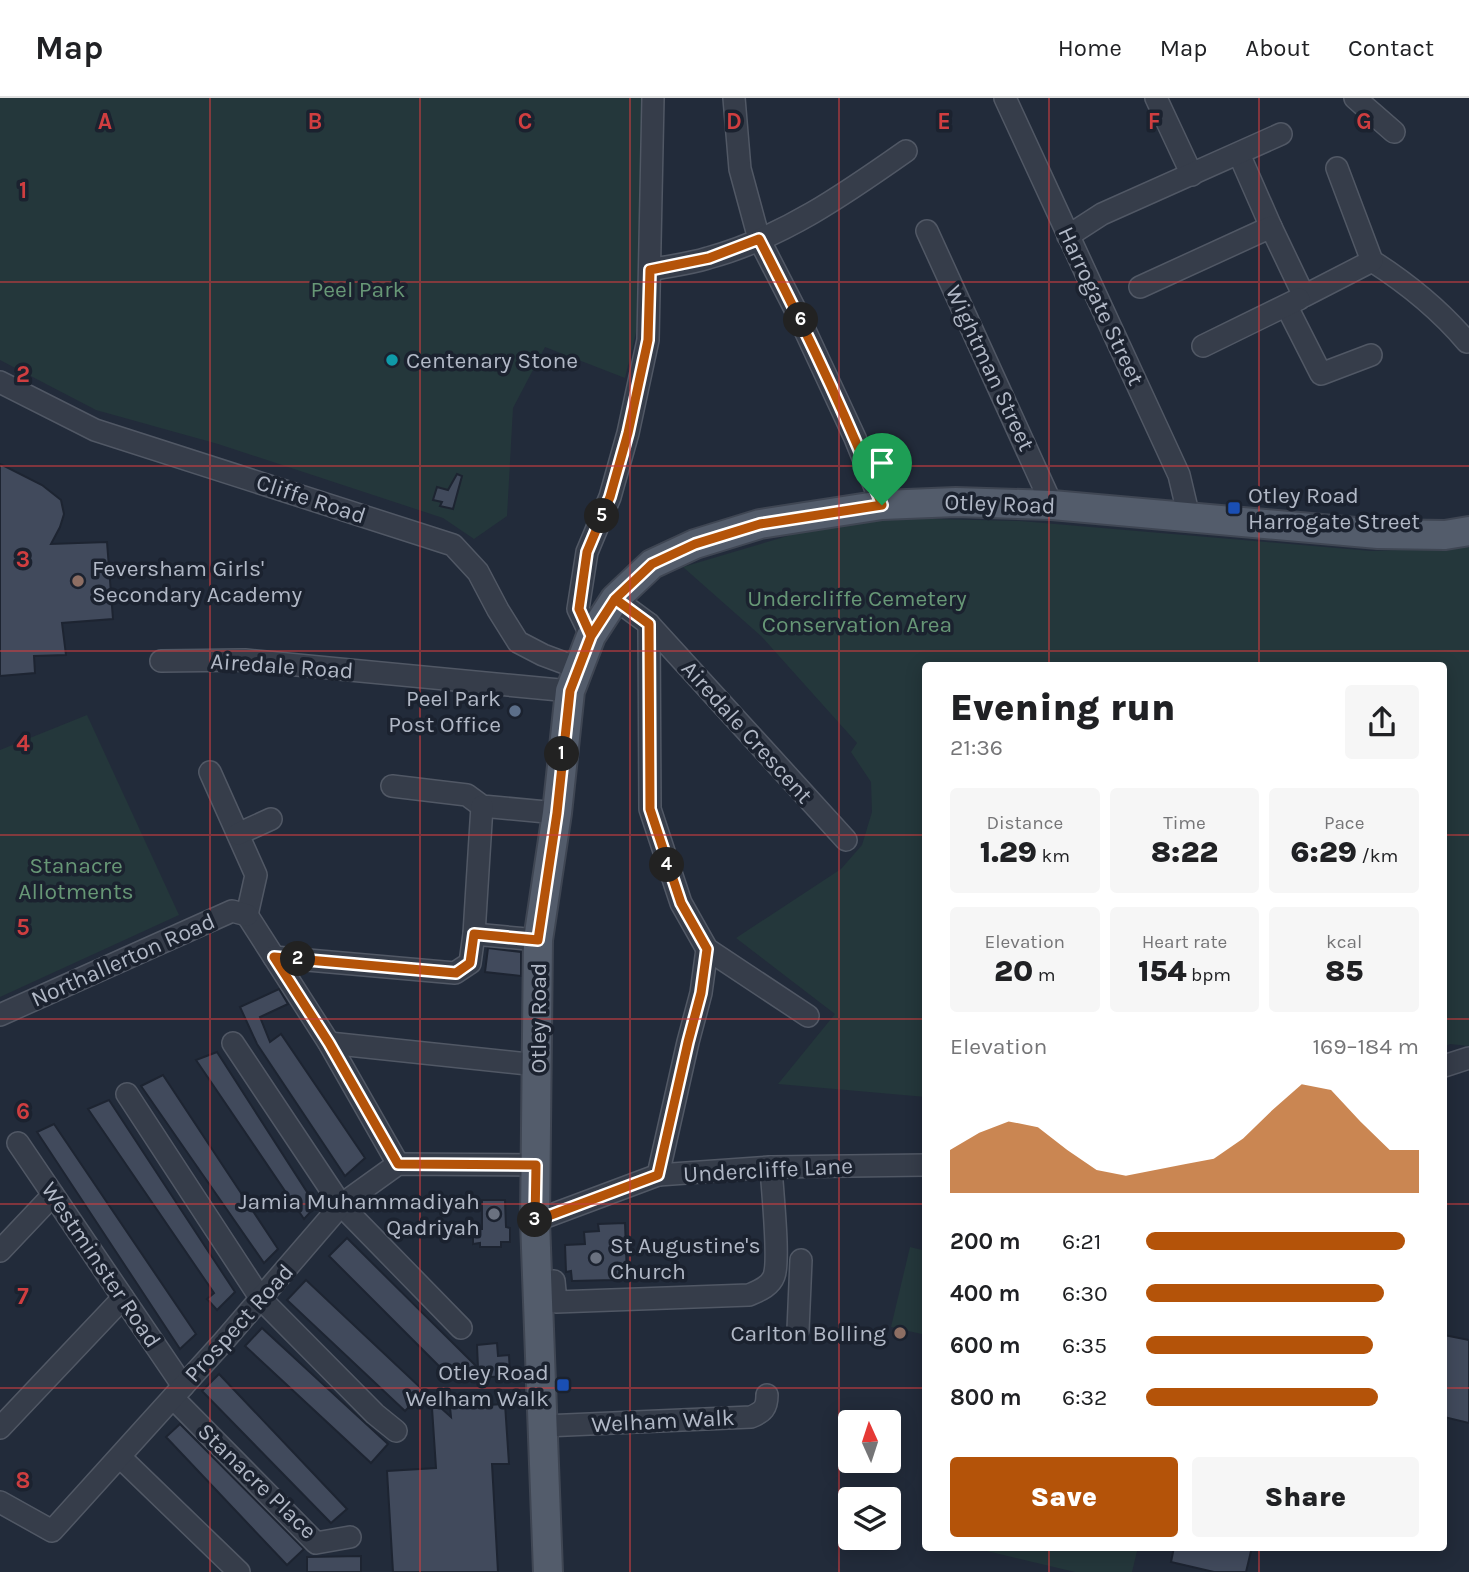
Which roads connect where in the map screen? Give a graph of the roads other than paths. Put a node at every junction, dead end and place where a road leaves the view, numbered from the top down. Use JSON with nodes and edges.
{"nodes":[{"id":1,"x":653,"y":98,"type":"edge"},
{"id":2,"x":734,"y":98,"type":"edge"},
{"id":3,"x":1006,"y":98,"type":"edge"},
{"id":4,"x":1156,"y":98,"type":"edge"},
{"id":5,"x":1355,"y":98,"type":"edge"},
{"id":6,"x":1394,"y":132,"type":"dead end"},
{"id":7,"x":1281,"y":134,"type":"dead end"},
{"id":8,"x":906,"y":151,"type":"dead end"},
{"id":9,"x":1239,"y":154,"type":"junction"},
{"id":10,"x":1337,"y":168,"type":"dead end"},
{"id":11,"x":1192,"y":175,"type":"junction"},
{"id":12,"x":1271,"y":227,"type":"junction"},
{"id":13,"x":927,"y":231,"type":"dead end"},
{"id":14,"x":1068,"y":236,"type":"junction"},
{"id":15,"x":759,"y":239,"type":"junction"},
{"id":16,"x":1372,"y":261,"type":"junction"},
{"id":17,"x":650,"y":270,"type":"junction"},
{"id":18,"x":1140,"y":287,"type":"dead end"},
{"id":19,"x":1295,"y":302,"type":"junction"},
{"id":20,"x":1467,"y":342,"type":"dead end"},
{"id":21,"x":1203,"y":346,"type":"dead end"},
{"id":22,"x":1371,"y":355,"type":"dead end"},
{"id":23,"x":0,"y":382,"type":"edge"},
{"id":24,"x":882,"y":505,"type":"junction"},
{"id":25,"x":1052,"y":505,"type":"junction"},
{"id":26,"x":1189,"y":517,"type":"junction"},
{"id":27,"x":1469,"y":531,"type":"edge"},
{"id":28,"x":615,"y":599,"type":"junction"},
{"id":29,"x":649,"y":624,"type":"junction"},
{"id":30,"x":591,"y":636,"type":"junction"},
{"id":31,"x":161,"y":661,"type":"dead end"},
{"id":32,"x":574,"y":679,"type":"junction"},
{"id":33,"x":210,"y":772,"type":"dead end"},
{"id":34,"x":392,"y":786,"type":"dead end"},
{"id":35,"x":482,"y":806,"type":"junction"},
{"id":36,"x":557,"y":813,"type":"junction"},
{"id":37,"x":271,"y":819,"type":"dead end"},
{"id":38,"x":238,"y":834,"type":"junction"},
{"id":39,"x":846,"y":840,"type":"dead end"},
{"id":40,"x":247,"y":915,"type":"junction"},
{"id":41,"x":474,"y":934,"type":"junction"},
{"id":42,"x":538,"y":940,"type":"junction"},
{"id":43,"x":707,"y":949,"type":"junction"},
{"id":44,"x":274,"y":957,"type":"junction"},
{"id":45,"x":0,"y":1015,"type":"edge"},
{"id":46,"x":808,"y":1016,"type":"dead end"},
{"id":47,"x":233,"y":1043,"type":"dead end"},
{"id":48,"x":329,"y":1043,"type":"junction"},
{"id":49,"x":1469,"y":1058,"type":"edge"},
{"id":50,"x":537,"y":1065,"type":"junction"},
{"id":51,"x":1447,"y":1065,"type":"edge"},
{"id":52,"x":127,"y":1094,"type":"dead end"},
{"id":53,"x":18,"y":1143,"type":"dead end"},
{"id":54,"x":398,"y":1164,"type":"junction"},
{"id":55,"x":536,"y":1165,"type":"junction"},
{"id":56,"x":922,"y":1165,"type":"edge"},
{"id":57,"x":771,"y":1167,"type":"junction"},
{"id":58,"x":658,"y":1175,"type":"junction"},
{"id":59,"x":53,"y":1195,"type":"junction"},
{"id":60,"x":341,"y":1205,"type":"junction"},
{"id":61,"x":535,"y":1221,"type":"junction"},
{"id":62,"x":0,"y":1251,"type":"edge"},
{"id":63,"x":774,"y":1277,"type":"junction"},
{"id":64,"x":554,"y":1281,"type":"dead end"},
{"id":65,"x":123,"y":1298,"type":"junction"},
{"id":66,"x":261,"y":1299,"type":"junction"},
{"id":67,"x":460,"y":1328,"type":"dead end"},
{"id":68,"x":798,"y":1330,"type":"dead end"},
{"id":69,"x":178,"y":1392,"type":"junction"},
{"id":70,"x":767,"y":1395,"type":"dead end"},
{"id":71,"x":544,"y":1426,"type":"junction"},
{"id":72,"x":0,"y":1428,"type":"edge"},
{"id":73,"x":396,"y":1431,"type":"dead end"},
{"id":74,"x":120,"y":1457,"type":"junction"},
{"id":75,"x":0,"y":1502,"type":"edge"},
{"id":76,"x":350,"y":1537,"type":"dead end"},
{"id":77,"x":239,"y":1572,"type":"edge"},
{"id":78,"x":548,"y":1572,"type":"edge"}],
"edges":[{"from":1,"to":17,"type":"street"},
{"from":2,"to":15,"type":"street"},
{"from":3,"to":14,"type":"street","name":"Harrogate Street"},
{"from":4,"to":11,"type":"street"},
{"from":5,"to":6,"type":"street"},
{"from":7,"to":9,"type":"street"},
{"from":8,"to":15,"type":"street"},
{"from":9,"to":11,"type":"street"},
{"from":9,"to":12,"type":"street"},
{"from":10,"to":16,"type":"street"},
{"from":11,"to":14,"type":"street"},
{"from":12,"to":18,"type":"street"},
{"from":12,"to":19,"type":"street"},
{"from":13,"to":25,"type":"street","name":"Wightman Street"},
{"from":14,"to":26,"type":"street","name":"Harrogate Street"},
{"from":15,"to":17,"type":"street"},
{"from":15,"to":24,"type":"street"},
{"from":16,"to":19,"type":"street"},
{"from":16,"to":20,"type":"street"},
{"from":17,"to":30,"type":"street"},
{"from":19,"to":21,"type":"street"},
{"from":19,"to":22,"type":"street"},
{"from":23,"to":32,"type":"street","name":"Cliffe Road"},
{"from":24,"to":25,"type":"main road","name":"Otley Road"},
{"from":24,"to":28,"type":"main road","name":"Otley Road"},
{"from":25,"to":26,"type":"main road","name":"Otley Road"},
{"from":26,"to":27,"type":"main road","name":"Otley Road"},
{"from":28,"to":29,"type":"street","name":"Airedale Crescent"},
{"from":28,"to":30,"type":"main road","name":"Otley Road"},
{"from":29,"to":39,"type":"street","name":"Airedale Crescent"},
{"from":29,"to":43,"type":"street"},
{"from":30,"to":32,"type":"main road","name":"Otley Road"},
{"from":31,"to":32,"type":"street","name":"Airedale Road"},
{"from":32,"to":36,"type":"main road","name":"Otley Road"},
{"from":33,"to":38,"type":"street"},
{"from":34,"to":35,"type":"street"},
{"from":35,"to":36,"type":"street"},
{"from":35,"to":41,"type":"street"},
{"from":36,"to":42,"type":"main road","name":"Otley Road"},
{"from":37,"to":38,"type":"street"},
{"from":38,"to":40,"type":"street"},
{"from":40,"to":44,"type":"street"},
{"from":40,"to":45,"type":"street","name":"Northallerton Road"},
{"from":41,"to":42,"type":"street"},
{"from":41,"to":44,"type":"street"},
{"from":42,"to":50,"type":"main road","name":"Otley Road"},
{"from":43,"to":46,"type":"street"},
{"from":43,"to":58,"type":"street"},
{"from":44,"to":48,"type":"street"},
{"from":47,"to":60,"type":"street"},
{"from":48,"to":50,"type":"street"},
{"from":48,"to":54,"type":"street"},
{"from":49,"to":51,"type":"street"},
{"from":50,"to":55,"type":"main road","name":"Otley Road"},
{"from":52,"to":66,"type":"street"},
{"from":53,"to":59,"type":"street","name":"Westminster Road"},
{"from":54,"to":55,"type":"street"},
{"from":54,"to":60,"type":"street","name":"Prospect Road"},
{"from":55,"to":61,"type":"main road","name":"Otley Road"},
{"from":56,"to":57,"type":"street","name":"Undercliffe Lane"},
{"from":57,"to":58,"type":"street","name":"Undercliffe Lane"},
{"from":57,"to":63,"type":"street"},
{"from":58,"to":61,"type":"street","name":"Undercliffe Lane"},
{"from":59,"to":62,"type":"street"},
{"from":59,"to":65,"type":"street","name":"Westminster Road"},
{"from":60,"to":66,"type":"street","name":"Prospect Road"},
{"from":60,"to":67,"type":"street"},
{"from":61,"to":71,"type":"main road","name":"Otley Road"},
{"from":63,"to":64,"type":"street"},
{"from":63,"to":68,"type":"street"},
{"from":65,"to":69,"type":"street","name":"Westminster Road"},
{"from":65,"to":72,"type":"street"},
{"from":66,"to":69,"type":"street","name":"Prospect Road"},
{"from":66,"to":73,"type":"street"},
{"from":69,"to":74,"type":"street","name":"Prospect Road"},
{"from":69,"to":76,"type":"street","name":"Stanacre Place"},
{"from":70,"to":71,"type":"street","name":"Welham Walk"},
{"from":71,"to":78,"type":"main road","name":"Otley Road"},
{"from":74,"to":75,"type":"street","name":"Prospect Road"},
{"from":74,"to":77,"type":"street"}]}
